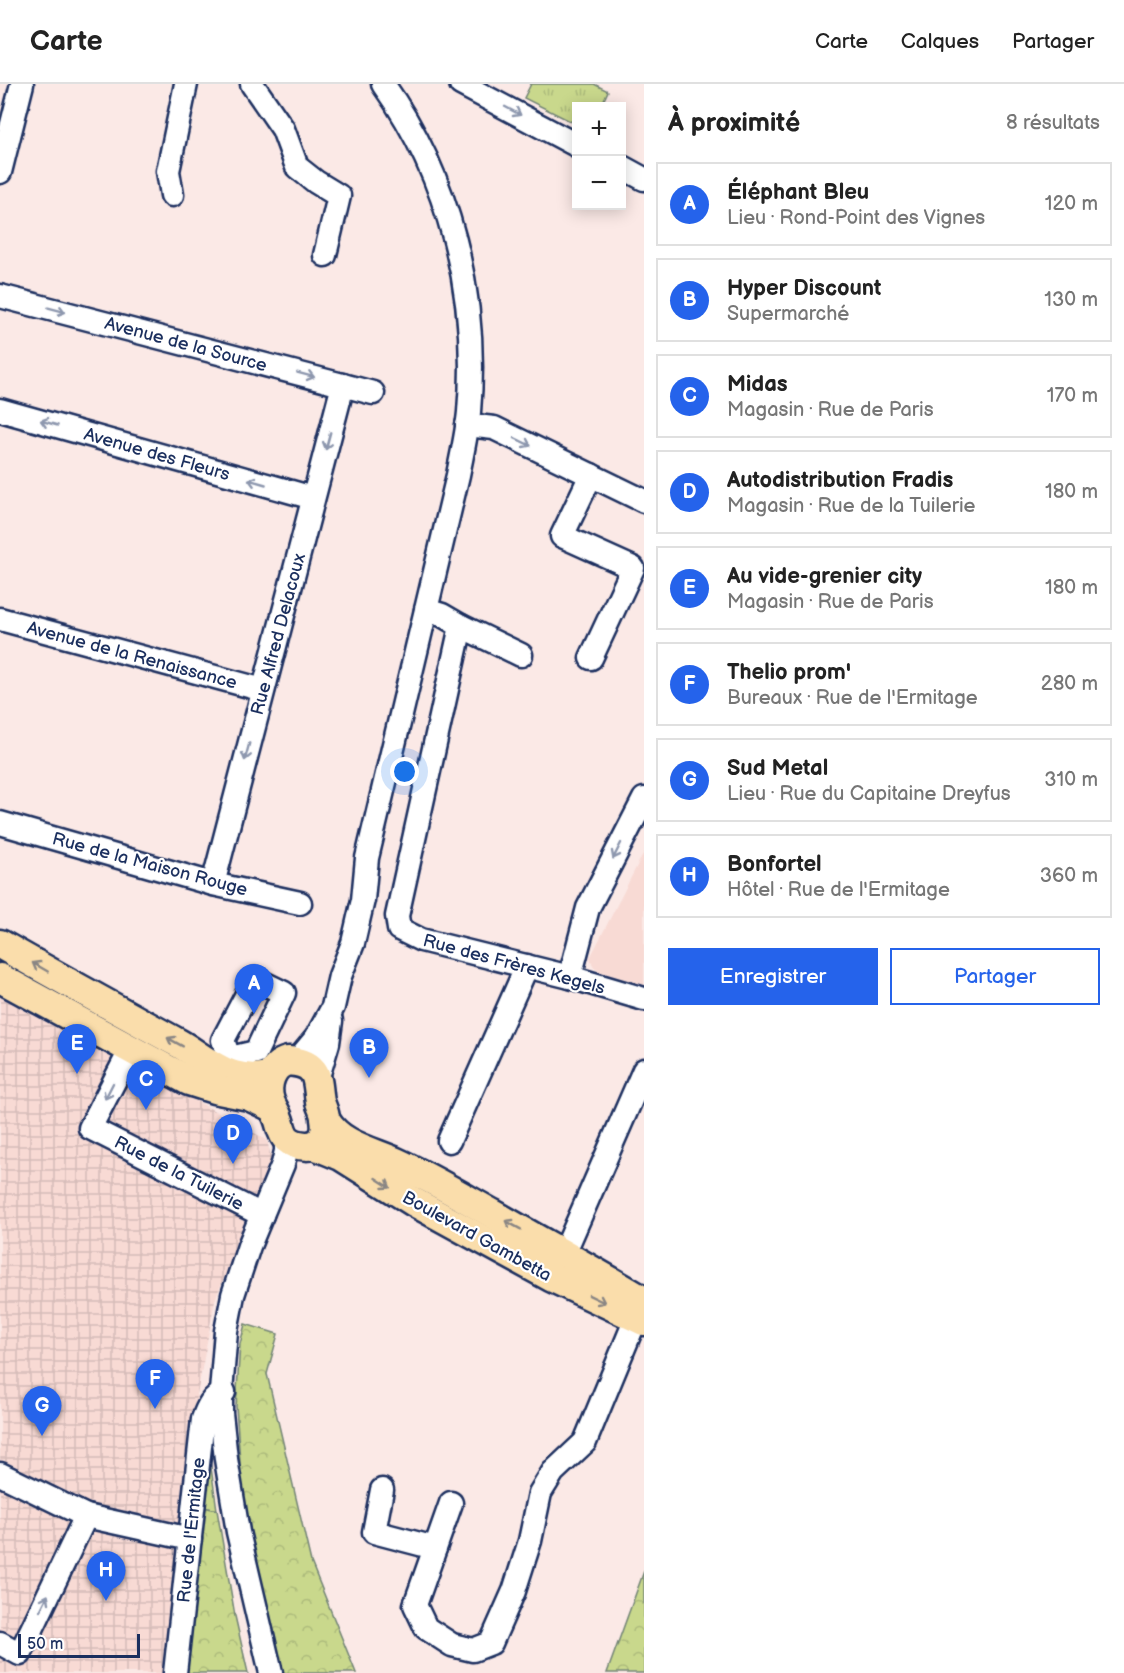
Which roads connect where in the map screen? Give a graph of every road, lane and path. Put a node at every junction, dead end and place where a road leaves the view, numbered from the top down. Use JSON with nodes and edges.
{"nodes":[{"id":1,"x":22,"y":84,"type":"edge"},
{"id":2,"x":186,"y":84,"type":"edge"},
{"id":3,"x":252,"y":84,"type":"edge"},
{"id":4,"x":383,"y":84,"type":"edge"},
{"id":5,"x":461,"y":84,"type":"edge"},
{"id":6,"x":572,"y":143,"type":"edge"},
{"id":7,"x":626,"y":169,"type":"edge"},
{"id":8,"x":0,"y":172,"type":"edge"},
{"id":9,"x":644,"y":178,"type":"edge"},
{"id":10,"x":172,"y":195,"type":"dead end"},
{"id":11,"x":325,"y":255,"type":"dead end"},
{"id":12,"x":0,"y":296,"type":"edge"},
{"id":13,"x":343,"y":385,"type":"junction"},
{"id":14,"x":373,"y":393,"type":"dead end"},
{"id":15,"x":0,"y":410,"type":"edge"},
{"id":16,"x":467,"y":425,"type":"junction"},
{"id":17,"x":591,"y":475,"type":"junction"},
{"id":18,"x":314,"y":498,"type":"junction"},
{"id":19,"x":644,"y":501,"type":"edge"},
{"id":20,"x":426,"y":609,"type":"junction"},
{"id":21,"x":0,"y":619,"type":"edge"},
{"id":22,"x":461,"y":626,"type":"junction"},
{"id":23,"x":521,"y":654,"type":"dead end"},
{"id":24,"x":591,"y":658,"type":"dead end"},
{"id":25,"x":263,"y":690,"type":"junction"},
{"id":26,"x":644,"y":799,"type":"edge"},
{"id":27,"x":0,"y":823,"type":"edge"},
{"id":28,"x":213,"y":884,"type":"junction"},
{"id":29,"x":300,"y":903,"type":"dead end"},
{"id":30,"x":2,"y":946,"type":"edge"},
{"id":31,"x":527,"y":966,"type":"junction"},
{"id":32,"x":570,"y":977,"type":"junction"},
{"id":33,"x":5,"y":980,"type":"edge"},
{"id":34,"x":644,"y":999,"type":"edge"},
{"id":35,"x":333,"y":1007,"type":"junction"},
{"id":36,"x":131,"y":1049,"type":"junction"},
{"id":37,"x":296,"y":1062,"type":"junction"},
{"id":38,"x":644,"y":1070,"type":"edge"},
{"id":39,"x":271,"y":1075,"type":"junction"},
{"id":40,"x":317,"y":1080,"type":"junction"},
{"id":41,"x":272,"y":1107,"type":"junction"},
{"id":42,"x":309,"y":1137,"type":"junction"},
{"id":43,"x":449,"y":1141,"type":"dead end"},
{"id":44,"x":262,"y":1215,"type":"junction"},
{"id":45,"x":558,"y":1265,"type":"junction"},
{"id":46,"x":642,"y":1310,"type":"edge"},
{"id":47,"x":227,"y":1392,"type":"junction"},
{"id":48,"x":0,"y":1474,"type":"edge"},
{"id":49,"x":382,"y":1490,"type":"dead end"},
{"id":50,"x":451,"y":1503,"type":"dead end"},
{"id":51,"x":86,"y":1516,"type":"junction"},
{"id":52,"x":190,"y":1539,"type":"junction"},
{"id":53,"x":435,"y":1548,"type":"junction"},
{"id":54,"x":0,"y":1643,"type":"edge"},
{"id":55,"x":175,"y":1673,"type":"edge"},
{"id":56,"x":271,"y":1673,"type":"edge"}],
"edges":[{"from":1,"to":8,"type":"street"},
{"from":2,"to":10,"type":"street"},
{"from":3,"to":11,"type":"street"},
{"from":4,"to":16,"type":"street"},
{"from":5,"to":6,"type":"street","one_way":true},
{"from":7,"to":9,"type":"street"},
{"from":12,"to":13,"type":"street","name":"Avenue de la Source","one_way":true},
{"from":13,"to":14,"type":"street","name":"Avenue de la Source"},
{"from":13,"to":18,"type":"street","name":"Rue Alfred Delacoux","one_way":true},
{"from":18,"to":15,"type":"street","name":"Avenue des Fleurs","one_way":true},
{"from":16,"to":17,"type":"street","one_way":true},
{"from":16,"to":20,"type":"street"},
{"from":17,"to":19,"type":"street"},
{"from":17,"to":24,"type":"street"},
{"from":18,"to":25,"type":"street","name":"Rue Alfred Delacoux"},
{"from":20,"to":22,"type":"street"},
{"from":20,"to":35,"type":"street"},
{"from":21,"to":25,"type":"street","name":"Avenue de la Renaissance"},
{"from":22,"to":23,"type":"street"},
{"from":22,"to":31,"type":"street","name":"Rue des Frères Kegels"},
{"from":25,"to":28,"type":"street","name":"Rue Alfred Delacoux","one_way":true},
{"from":26,"to":32,"type":"street","one_way":true},
{"from":27,"to":28,"type":"street","name":"Rue de la Maison Rouge"},
{"from":28,"to":29,"type":"street","name":"Rue de la Maison Rouge"},
{"from":39,"to":30,"type":"main road","one_way":true},
{"from":31,"to":32,"type":"street","name":"Rue des Frères Kegels"},
{"from":31,"to":43,"type":"street"},
{"from":32,"to":34,"type":"street","name":"Rue des Frères Kegels"},
{"from":33,"to":36,"type":"main road"},
{"from":35,"to":37,"type":"street"},
{"from":35,"to":40,"type":"street"},
{"from":36,"to":41,"type":"main road"},
{"from":36,"to":44,"type":"street","name":"Rue de la Tuilerie","one_way":true},
{"from":37,"to":39,"type":"main road"},
{"from":37,"to":40,"type":"main road"},
{"from":38,"to":45,"type":"street"},
{"from":39,"to":41,"type":"main road"},
{"from":40,"to":42,"type":"main road"},
{"from":41,"to":42,"type":"main road"},
{"from":42,"to":44,"type":"street","name":"Rue de l'Ermitage"},
{"from":42,"to":45,"type":"main road","name":"Boulevard Gambetta"},
{"from":42,"to":47,"type":"street","name":"Rue de l'Ermitage"},
{"from":44,"to":47,"type":"street","name":"Rue de l'Ermitage"},
{"from":45,"to":46,"type":"main road","name":"Boulevard Gambetta"},
{"from":46,"to":53,"type":"street"},
{"from":47,"to":52,"type":"street","name":"Rue de l'Ermitage"},
{"from":47,"to":56,"type":"street","name":"Rue de l'Ermitage"},
{"from":48,"to":51,"type":"street"},
{"from":49,"to":53,"type":"street"},
{"from":50,"to":53,"type":"street"},
{"from":51,"to":52,"type":"street"},
{"from":54,"to":51,"type":"street","one_way":true},
{"from":52,"to":55,"type":"street","name":"Rue de l'Ermitage"}]}
